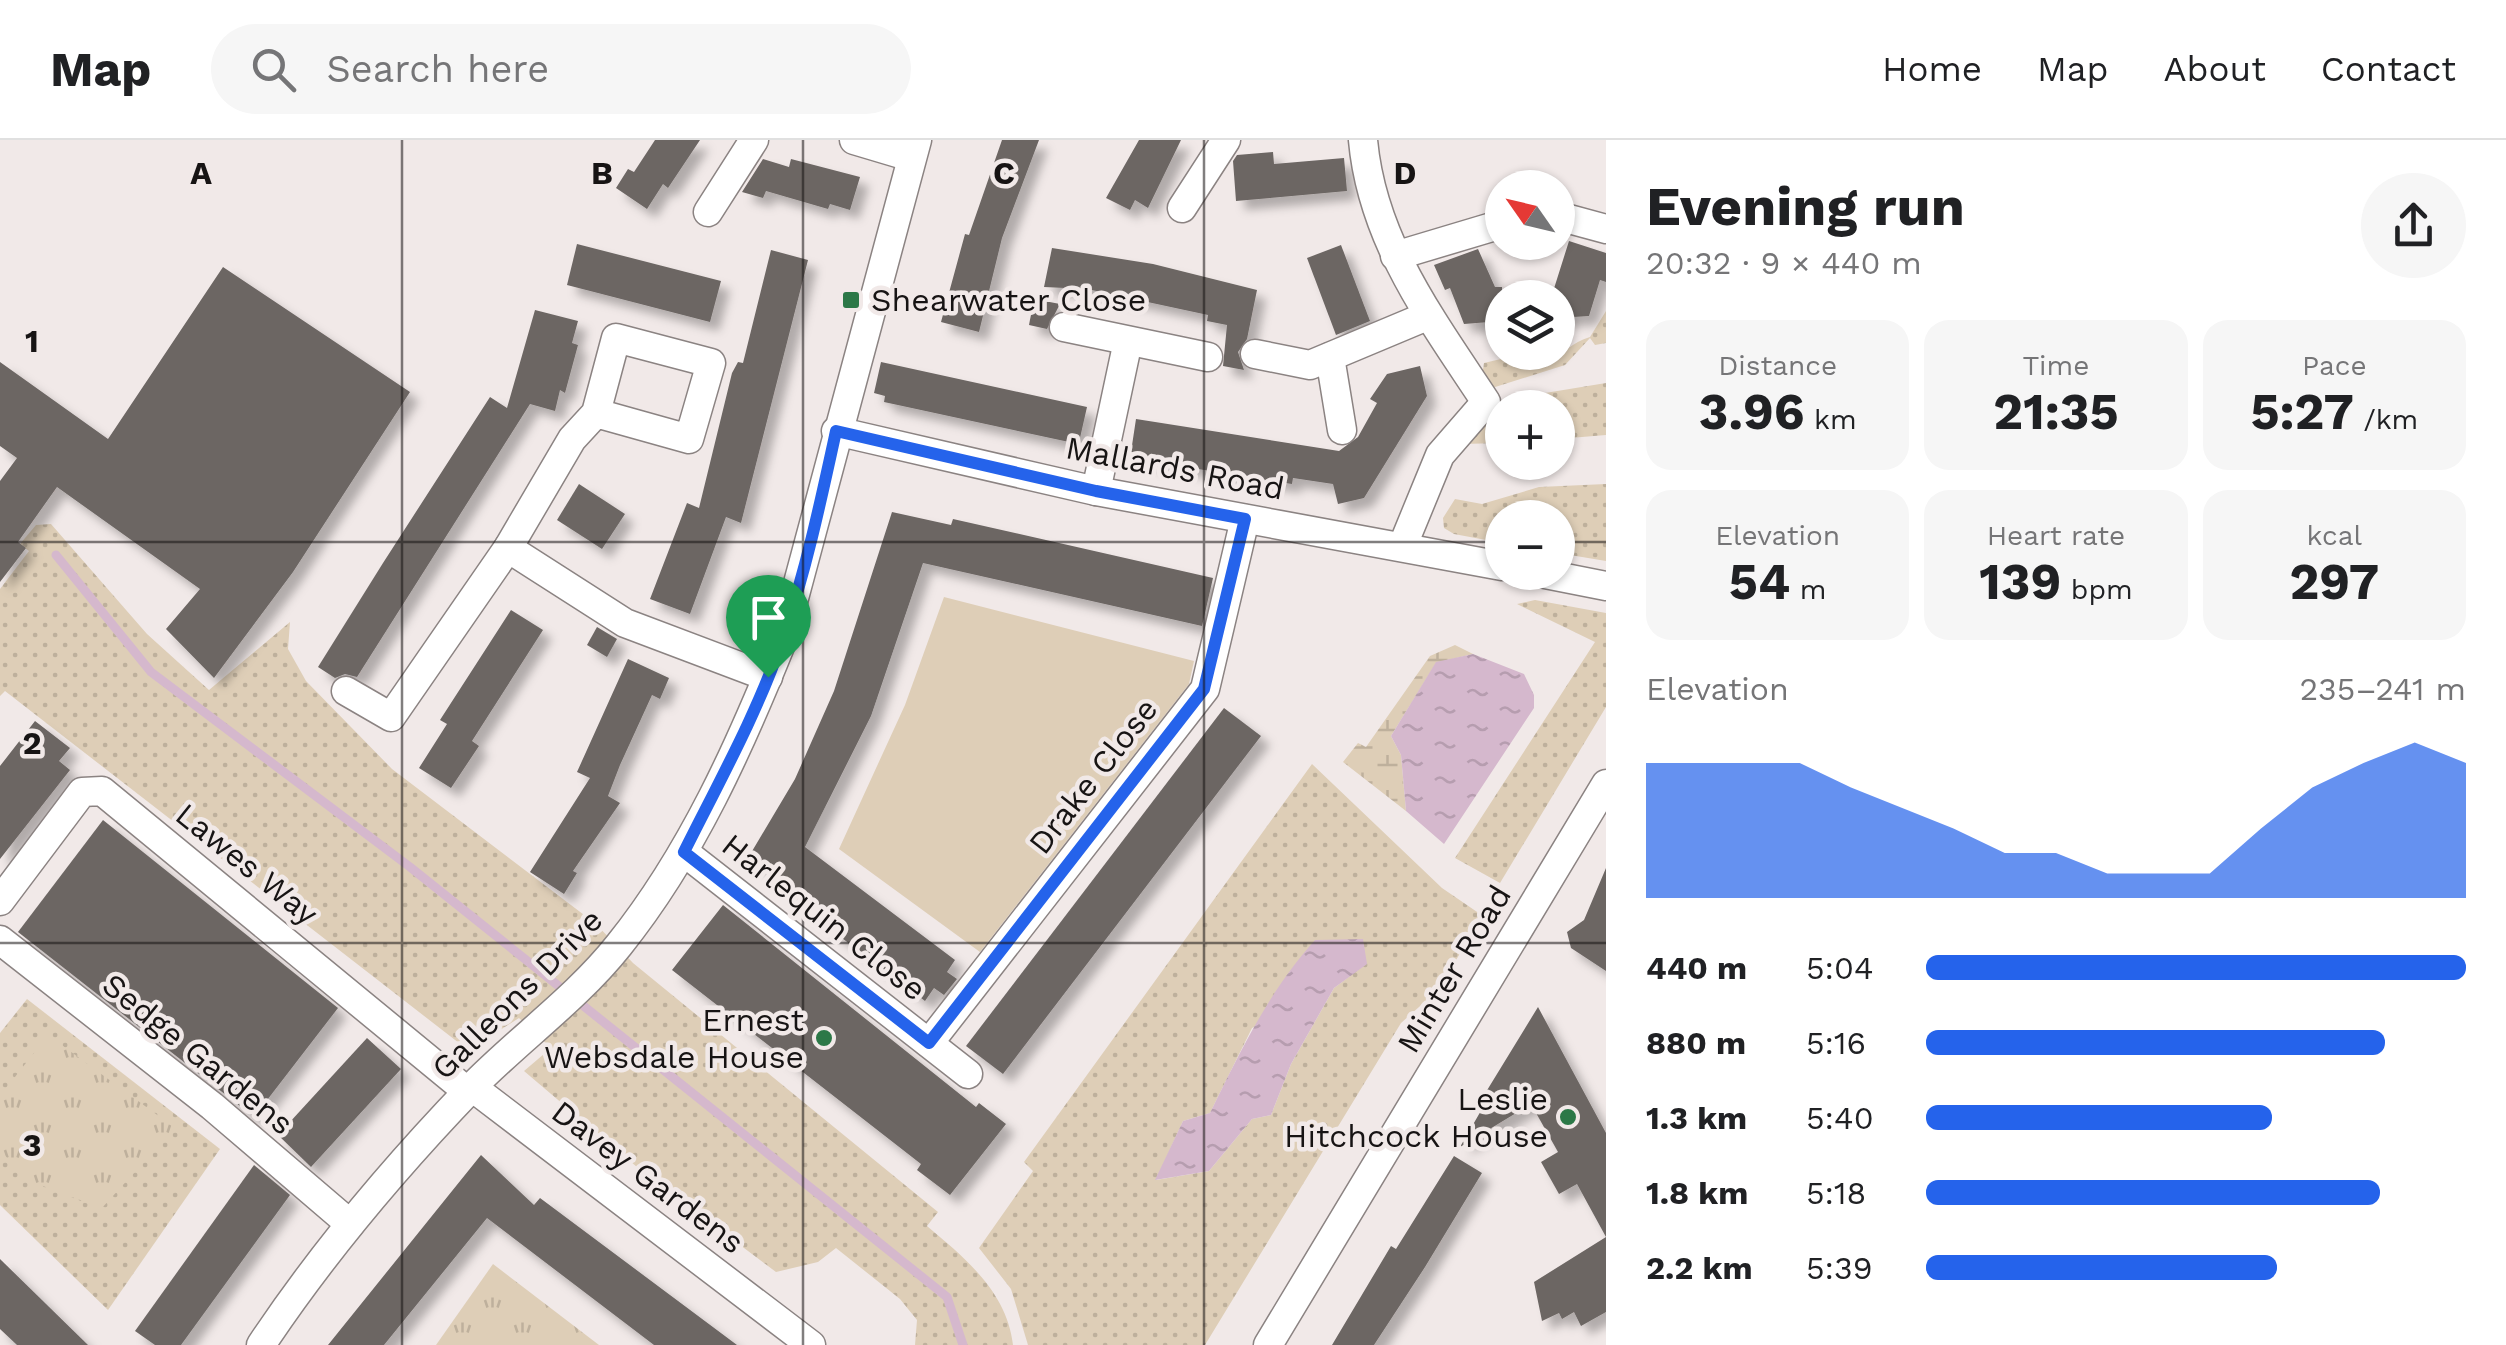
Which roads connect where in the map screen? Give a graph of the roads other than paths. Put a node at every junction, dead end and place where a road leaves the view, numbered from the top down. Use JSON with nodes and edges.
{"nodes":[{"id":1,"x":754,"y":140,"type":"edge"},
{"id":2,"x":854,"y":140,"type":"edge"},
{"id":3,"x":1226,"y":140,"type":"edge"},
{"id":4,"x":1363,"y":140,"type":"edge"},
{"id":5,"x":914,"y":148,"type":"edge"},
{"id":6,"x":1182,"y":208,"type":"dead end"},
{"id":7,"x":708,"y":212,"type":"dead end"},
{"id":8,"x":1575,"y":221,"type":"edge"},
{"id":9,"x":1485,"y":229,"type":"edge"},
{"id":10,"x":1606,"y":229,"type":"edge"},
{"id":11,"x":1395,"y":256,"type":"junction"},
{"id":12,"x":1427,"y":316,"type":"junction"},
{"id":13,"x":1064,"y":327,"type":"dead end"},
{"id":14,"x":1128,"y":342,"type":"junction"},
{"id":15,"x":1254,"y":354,"type":"dead end"},
{"id":16,"x":1208,"y":357,"type":"dead end"},
{"id":17,"x":1330,"y":357,"type":"junction"},
{"id":18,"x":596,"y":413,"type":"junction"},
{"id":19,"x":1342,"y":430,"type":"dead end"},
{"id":20,"x":836,"y":431,"type":"junction"},
{"id":21,"x":1096,"y":491,"type":"junction"},
{"id":22,"x":1245,"y":519,"type":"junction"},
{"id":23,"x":1404,"y":545,"type":"junction"},
{"id":24,"x":508,"y":548,"type":"junction"},
{"id":25,"x":1485,"y":562,"type":"edge"},
{"id":26,"x":1575,"y":580,"type":"edge"},
{"id":27,"x":1606,"y":586,"type":"edge"},
{"id":28,"x":768,"y":677,"type":"junction"},
{"id":29,"x":346,"y":691,"type":"dead end"},
{"id":30,"x":1606,"y":784,"type":"edge"},
{"id":31,"x":684,"y":852,"type":"junction"},
{"id":32,"x":0,"y":902,"type":"edge"},
{"id":33,"x":0,"y":940,"type":"edge"},
{"id":34,"x":929,"y":1043,"type":"junction"},
{"id":35,"x":968,"y":1074,"type":"dead end"},
{"id":36,"x":470,"y":1090,"type":"junction"},
{"id":37,"x":350,"y":1224,"type":"junction"},
{"id":38,"x":777,"y":1334,"type":"edge"},
{"id":39,"x":262,"y":1345,"type":"edge"},
{"id":40,"x":811,"y":1345,"type":"edge"},
{"id":41,"x":1268,"y":1345,"type":"edge"}],
"edges":[{"from":1,"to":7,"type":"street"},
{"from":2,"to":5,"type":"street"},
{"from":3,"to":6,"type":"street"},
{"from":4,"to":11,"type":"street"},
{"from":5,"to":20,"type":"street","name":"Galleons Drive"},
{"from":8,"to":10,"type":"street"},
{"from":9,"to":11,"type":"street"},
{"from":11,"to":12,"type":"street"},
{"from":12,"to":17,"type":"street"},
{"from":12,"to":23,"type":"street"},
{"from":13,"to":14,"type":"street"},
{"from":14,"to":16,"type":"street"},
{"from":14,"to":21,"type":"street"},
{"from":15,"to":17,"type":"street"},
{"from":17,"to":19,"type":"street"},
{"from":18,"to":18,"type":"street"},
{"from":18,"to":24,"type":"street"},
{"from":20,"to":21,"type":"street","name":"Mallards Road"},
{"from":20,"to":28,"type":"street","name":"Galleons Drive"},
{"from":21,"to":22,"type":"street","name":"Mallards Road"},
{"from":22,"to":23,"type":"street","name":"Mallards Road"},
{"from":22,"to":34,"type":"street","name":"Drake Close"},
{"from":23,"to":25,"type":"street","name":"Mallards Road"},
{"from":24,"to":28,"type":"street"},
{"from":24,"to":29,"type":"street"},
{"from":26,"to":27,"type":"street"},
{"from":28,"to":31,"type":"street","name":"Galleons Drive"},
{"from":30,"to":41,"type":"street","name":"Minter Road"},
{"from":31,"to":34,"type":"street","name":"Harlequin Close"},
{"from":31,"to":36,"type":"street","name":"Galleons Drive"},
{"from":32,"to":36,"type":"street","name":"Lawes Way"},
{"from":33,"to":37,"type":"street","name":"Sedge Gardens"},
{"from":34,"to":35,"type":"street","name":"Harlequin Close"},
{"from":36,"to":37,"type":"street","name":"Galleons Drive"},
{"from":36,"to":38,"type":"street","name":"Davey Gardens"},
{"from":37,"to":39,"type":"street","name":"Galleons Drive"},
{"from":38,"to":40,"type":"street","name":"Davey Gardens"}]}
